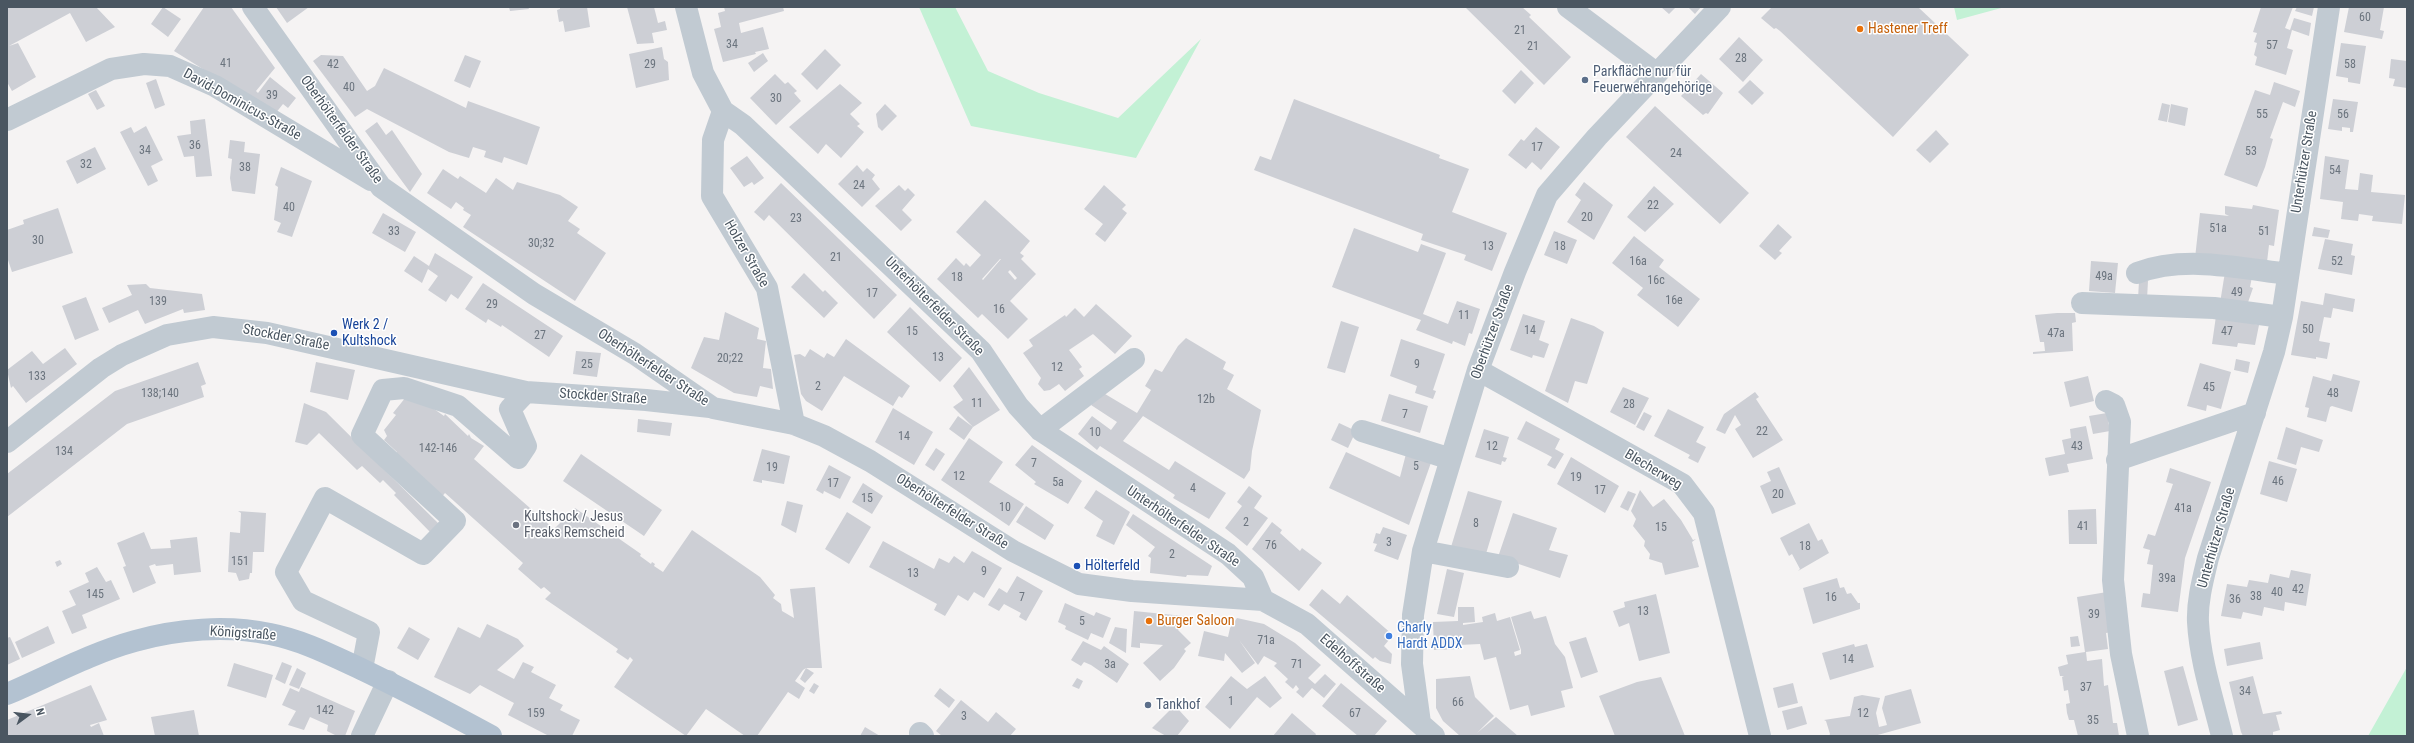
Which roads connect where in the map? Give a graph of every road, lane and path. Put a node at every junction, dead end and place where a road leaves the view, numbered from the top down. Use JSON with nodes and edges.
{"nodes":[{"id":1,"x":253,"y":7,"type":"edge"},
{"id":2,"x":686,"y":7,"type":"edge"},
{"id":3,"x":1568,"y":7,"type":"edge"},
{"id":4,"x":1720,"y":7,"type":"edge"},
{"id":5,"x":2329,"y":7,"type":"edge"},
{"id":6,"x":1656,"y":73,"type":"junction"},
{"id":7,"x":723,"y":111,"type":"junction"},
{"id":8,"x":7,"y":120,"type":"edge"},
{"id":9,"x":382,"y":187,"type":"junction"},
{"id":10,"x":2137,"y":273,"type":"dead end"},
{"id":11,"x":2288,"y":274,"type":"junction"},
{"id":12,"x":2082,"y":303,"type":"dead end"},
{"id":13,"x":2282,"y":317,"type":"junction"},
{"id":14,"x":1134,"y":359,"type":"dead end"},
{"id":15,"x":1478,"y":370,"type":"junction"},
{"id":16,"x":526,"y":392,"type":"junction"},
{"id":17,"x":2106,"y":401,"type":"dead end"},
{"id":18,"x":713,"y":408,"type":"junction"},
{"id":19,"x":2255,"y":413,"type":"junction"},
{"id":20,"x":794,"y":424,"type":"junction"},
{"id":21,"x":1040,"y":430,"type":"junction"},
{"id":22,"x":1362,"y":431,"type":"dead end"},
{"id":23,"x":7,"y":442,"type":"edge"},
{"id":24,"x":1451,"y":460,"type":"junction"},
{"id":25,"x":2117,"y":460,"type":"junction"},
{"id":26,"x":1423,"y":551,"type":"junction"},
{"id":27,"x":1508,"y":567,"type":"dead end"},
{"id":28,"x":1263,"y":600,"type":"junction"},
{"id":29,"x":362,"y":669,"type":"junction"},
{"id":30,"x":388,"y":681,"type":"junction"},
{"id":31,"x":7,"y":694,"type":"edge"},
{"id":32,"x":1422,"y":732,"type":"edge"},
{"id":33,"x":362,"y":736,"type":"edge"},
{"id":34,"x":491,"y":736,"type":"edge"},
{"id":35,"x":1760,"y":736,"type":"edge"},
{"id":36,"x":2138,"y":736,"type":"edge"},
{"id":37,"x":2222,"y":736,"type":"edge"}],
"edges":[{"from":1,"to":9,"type":"street","name":"Oberhölterfelder Straße"},
{"from":2,"to":7,"type":"street","name":"Unterhölterfelder Straße"},
{"from":3,"to":6,"type":"street"},
{"from":4,"to":6,"type":"street","name":"Oberhützer Straße"},
{"from":5,"to":11,"type":"street","name":"Unterhützer Straße"},
{"from":6,"to":15,"type":"street","name":"Oberhützer Straße"},
{"from":7,"to":20,"type":"street","name":"Holzer Straße"},
{"from":7,"to":21,"type":"street","name":"Unterhölterfelder Straße"},
{"from":8,"to":9,"type":"street","name":"David-Dominicus-Straße"},
{"from":9,"to":18,"type":"street","name":"Oberhölterfelder Straße"},
{"from":10,"to":11,"type":"street"},
{"from":11,"to":13,"type":"street","name":"Unterhützer Straße"},
{"from":12,"to":13,"type":"street"},
{"from":13,"to":19,"type":"street","name":"Unterhützer Straße"},
{"from":14,"to":21,"type":"street"},
{"from":15,"to":24,"type":"street","name":"Oberhützer Straße"},
{"from":15,"to":35,"type":"street","name":"Blecherweg"},
{"from":16,"to":18,"type":"street","name":"Stockder Straße"},
{"from":16,"to":23,"type":"street","name":"Stockder Straße"},
{"from":16,"to":29,"type":"street"},
{"from":17,"to":25,"type":"street"},
{"from":18,"to":20,"type":"street","name":"Oberhölterfelder Straße"},
{"from":19,"to":25,"type":"street"},
{"from":19,"to":37,"type":"street","name":"Unterhützer Straße"},
{"from":20,"to":28,"type":"street","name":"Oberhölterfelder Straße"},
{"from":21,"to":28,"type":"street","name":"Unterhölterfelder Straße"},
{"from":22,"to":24,"type":"street"},
{"from":24,"to":26,"type":"street","name":"Oberhützer Straße"},
{"from":25,"to":36,"type":"street"},
{"from":26,"to":27,"type":"street"},
{"from":26,"to":32,"type":"street","name":"Oberhützer Straße"},
{"from":28,"to":32,"type":"street","name":"Edelhoffstraße"},
{"from":29,"to":30,"type":"main road","name":"Königstraße"},
{"from":29,"to":31,"type":"main road","name":"Königstraße"},
{"from":30,"to":33,"type":"street"},
{"from":30,"to":34,"type":"main road","name":"Königstraße"}]}
